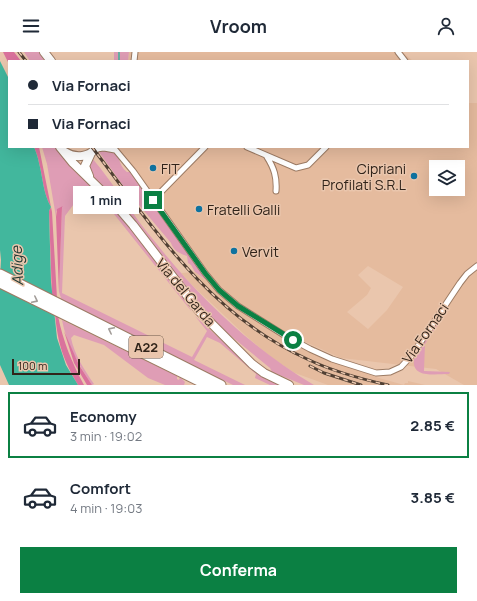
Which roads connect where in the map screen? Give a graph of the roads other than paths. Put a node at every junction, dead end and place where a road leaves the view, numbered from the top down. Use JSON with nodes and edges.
{"nodes":[{"id":1,"x":44,"y":52,"type":"edge"},
{"id":2,"x":398,"y":52,"type":"edge"},
{"id":3,"x":50,"y":60,"type":"edge"},
{"id":4,"x":404,"y":60,"type":"edge"},
{"id":5,"x":61,"y":148,"type":"edge"},
{"id":6,"x":114,"y":148,"type":"edge"},
{"id":7,"x":205,"y":148,"type":"edge"},
{"id":8,"x":249,"y":148,"type":"edge"},
{"id":9,"x":325,"y":148,"type":"edge"},
{"id":10,"x":95,"y":150,"type":"edge"},
{"id":11,"x":266,"y":156,"type":"junction"},
{"id":12,"x":95,"y":185,"type":"junction"},
{"id":13,"x":276,"y":191,"type":"dead end"},
{"id":14,"x":153,"y":200,"type":"junction"},
{"id":15,"x":477,"y":266,"type":"edge"},
{"id":16,"x":0,"y":274,"type":"edge"},
{"id":17,"x":0,"y":283,"type":"edge"},
{"id":18,"x":207,"y":385,"type":"edge"},
{"id":19,"x":221,"y":385,"type":"edge"},
{"id":20,"x":290,"y":385,"type":"edge"}],
"edges":[{"from":1,"to":3,"type":"main road"},
{"from":2,"to":4,"type":"street"},
{"from":5,"to":10,"type":"main road","name":"Via del Garda"},
{"from":5,"to":12,"type":"main road","name":"Via del Garda"},
{"from":6,"to":10,"type":"street","name":"Via Fornaci"},
{"from":6,"to":14,"type":"street","name":"Via Fornaci"},
{"from":7,"to":14,"type":"street"},
{"from":8,"to":11,"type":"street"},
{"from":9,"to":11,"type":"street"},
{"from":10,"to":12,"type":"main road","name":"Via del Garda"},
{"from":11,"to":13,"type":"street"},
{"from":12,"to":20,"type":"main road","name":"Via del Garda"},
{"from":14,"to":15,"type":"street","name":"Via Fornaci"},
{"from":19,"to":16,"type":"highway","number":"A22","one_way":true},
{"from":17,"to":18,"type":"highway","number":"A22","one_way":true}]}
